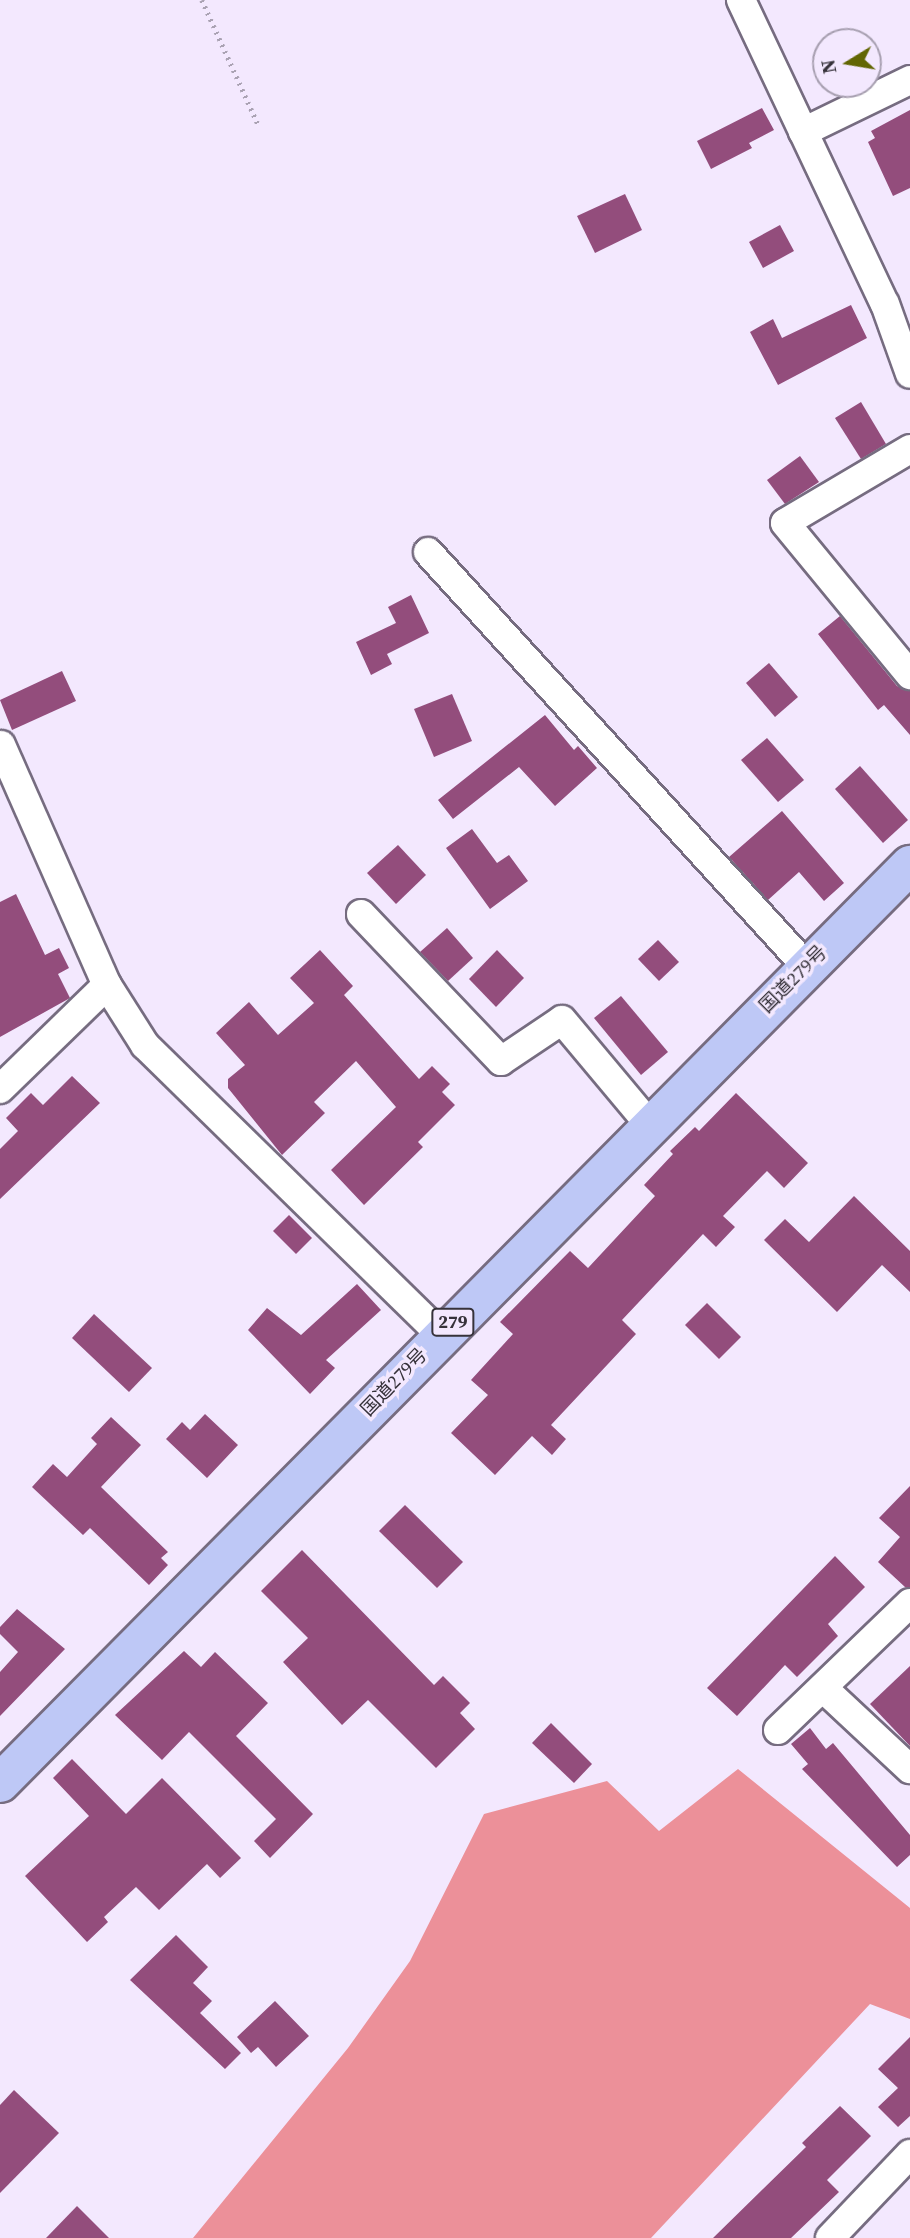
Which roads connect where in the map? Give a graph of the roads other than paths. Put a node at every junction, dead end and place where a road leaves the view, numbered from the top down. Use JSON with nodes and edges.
{"nodes":[{"id":1,"x":741,"y":0,"type":"edge"},
{"id":2,"x":910,"y":80,"type":"edge"},
{"id":3,"x":803,"y":132,"type":"junction"},
{"id":4,"x":910,"y":374,"type":"edge"},
{"id":5,"x":910,"y":449,"type":"edge"},
{"id":6,"x":428,"y":552,"type":"dead end"},
{"id":7,"x":910,"y":675,"type":"edge"},
{"id":8,"x":1,"y":745,"type":"edge"},
{"id":9,"x":910,"y":865,"type":"edge"},
{"id":10,"x":361,"y":914,"type":"dead end"},
{"id":11,"x":806,"y":966,"type":"junction"},
{"id":12,"x":107,"y":985,"type":"junction"},
{"id":13,"x":0,"y":1089,"type":"edge"},
{"id":14,"x":649,"y":1124,"type":"junction"},
{"id":15,"x":441,"y":1335,"type":"junction"},
{"id":16,"x":910,"y":1603,"type":"edge"},
{"id":17,"x":823,"y":1688,"type":"junction"},
{"id":18,"x":778,"y":1730,"type":"dead end"},
{"id":19,"x":910,"y":1769,"type":"edge"},
{"id":20,"x":3,"y":1776,"type":"edge"},
{"id":21,"x":907,"y":2162,"type":"edge"},
{"id":22,"x":830,"y":2238,"type":"edge"}],
"edges":[{"from":1,"to":3,"type":"street"},
{"from":2,"to":3,"type":"street"},
{"from":3,"to":4,"type":"street"},
{"from":5,"to":7,"type":"street"},
{"from":6,"to":11,"type":"street"},
{"from":8,"to":12,"type":"street"},
{"from":9,"to":11,"type":"highway","name":"国道279号","number":"279"},
{"from":10,"to":14,"type":"street"},
{"from":11,"to":14,"type":"highway","name":"国道279号","number":"279"},
{"from":12,"to":13,"type":"street"},
{"from":12,"to":15,"type":"street"},
{"from":14,"to":15,"type":"highway","name":"国道279号","number":"279"},
{"from":15,"to":20,"type":"highway","name":"国道279号","number":"279"},
{"from":16,"to":17,"type":"street"},
{"from":17,"to":18,"type":"street"},
{"from":17,"to":19,"type":"street"},
{"from":21,"to":22,"type":"street"}]}
